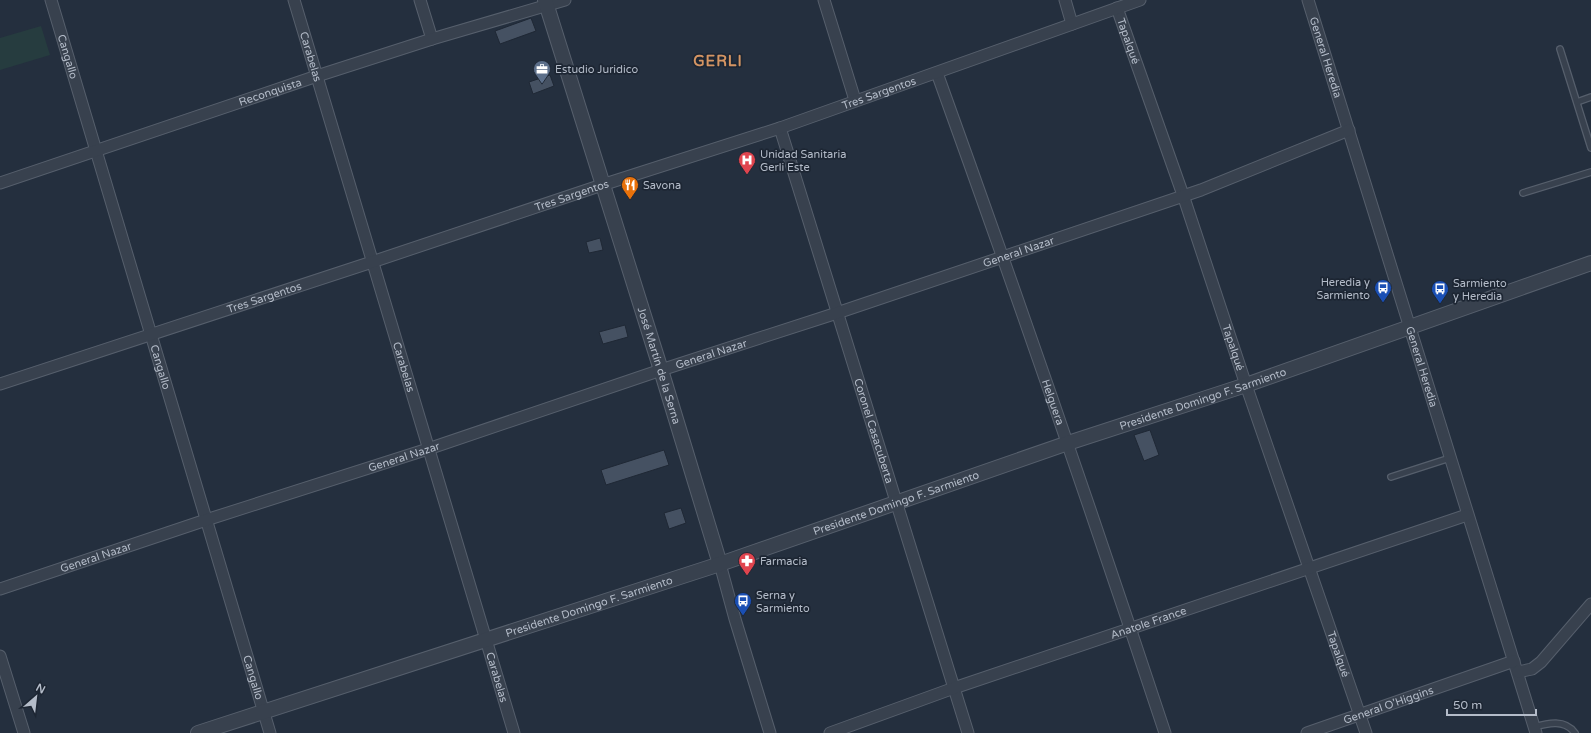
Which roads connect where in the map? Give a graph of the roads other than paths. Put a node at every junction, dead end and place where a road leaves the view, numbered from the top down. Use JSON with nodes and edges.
{"nodes":[{"id":1,"x":51,"y":0,"type":"edge"},
{"id":2,"x":294,"y":0,"type":"edge"},
{"id":3,"x":420,"y":0,"type":"edge"},
{"id":4,"x":565,"y":0,"type":"edge"},
{"id":5,"x":824,"y":0,"type":"edge"},
{"id":6,"x":1065,"y":0,"type":"edge"},
{"id":7,"x":1140,"y":0,"type":"edge"},
{"id":8,"x":1308,"y":0,"type":"edge"},
{"id":9,"x":546,"y":3,"type":"edge"},
{"id":10,"x":1117,"y":8,"type":"junction"},
{"id":11,"x":1072,"y":24,"type":"junction"},
{"id":12,"x":432,"y":39,"type":"junction"},
{"id":13,"x":1560,"y":49,"type":"dead end"},
{"id":14,"x":937,"y":73,"type":"junction"},
{"id":15,"x":317,"y":76,"type":"junction"},
{"id":16,"x":1591,"y":97,"type":"edge"},
{"id":17,"x":855,"y":100,"type":"junction"},
{"id":18,"x":1576,"y":102,"type":"junction"},
{"id":19,"x":780,"y":128,"type":"junction"},
{"id":20,"x":1349,"y":130,"type":"junction"},
{"id":21,"x":1591,"y":148,"type":"edge"},
{"id":22,"x":96,"y":151,"type":"junction"},
{"id":23,"x":1591,"y":172,"type":"edge"},
{"id":24,"x":0,"y":183,"type":"edge"},
{"id":25,"x":602,"y":185,"type":"junction"},
{"id":26,"x":1523,"y":193,"type":"dead end"},
{"id":27,"x":1183,"y":195,"type":"junction"},
{"id":28,"x":1003,"y":256,"type":"junction"},
{"id":29,"x":372,"y":262,"type":"junction"},
{"id":30,"x":1591,"y":263,"type":"edge"},
{"id":31,"x":837,"y":313,"type":"junction"},
{"id":32,"x":1411,"y":327,"type":"junction"},
{"id":33,"x":150,"y":334,"type":"junction"},
{"id":34,"x":661,"y":370,"type":"junction"},
{"id":35,"x":0,"y":384,"type":"edge"},
{"id":36,"x":1246,"y":385,"type":"junction"},
{"id":37,"x":1068,"y":443,"type":"junction"},
{"id":38,"x":428,"y":449,"type":"junction"},
{"id":39,"x":1450,"y":458,"type":"junction"},
{"id":40,"x":1391,"y":477,"type":"dead end"},
{"id":41,"x":895,"y":502,"type":"junction"},
{"id":42,"x":1467,"y":515,"type":"junction"},
{"id":43,"x":206,"y":520,"type":"junction"},
{"id":44,"x":720,"y":564,"type":"junction"},
{"id":45,"x":1310,"y":567,"type":"junction"},
{"id":46,"x":0,"y":589,"type":"edge"},
{"id":47,"x":1589,"y":609,"type":"edge"},
{"id":48,"x":1130,"y":629,"type":"junction"},
{"id":49,"x":486,"y":640,"type":"junction"},
{"id":50,"x":0,"y":656,"type":"edge"},
{"id":51,"x":1514,"y":661,"type":"junction"},
{"id":52,"x":1518,"y":672,"type":"junction"},
{"id":53,"x":954,"y":688,"type":"junction"},
{"id":54,"x":264,"y":711,"type":"junction"},
{"id":55,"x":1360,"y":714,"type":"junction"},
{"id":56,"x":1535,"y":730,"type":"edge"},
{"id":57,"x":24,"y":733,"type":"edge"},
{"id":58,"x":198,"y":733,"type":"edge"},
{"id":59,"x":270,"y":733,"type":"edge"},
{"id":60,"x":514,"y":733,"type":"edge"},
{"id":61,"x":770,"y":733,"type":"edge"},
{"id":62,"x":830,"y":733,"type":"edge"},
{"id":63,"x":968,"y":733,"type":"edge"},
{"id":64,"x":1165,"y":733,"type":"edge"},
{"id":65,"x":1307,"y":733,"type":"edge"},
{"id":66,"x":1366,"y":733,"type":"edge"},
{"id":67,"x":1575,"y":733,"type":"edge"}],
"edges":[{"from":1,"to":22,"type":"street","name":"Cangallo"},
{"from":2,"to":15,"type":"street","name":"Carabelas"},
{"from":3,"to":12,"type":"street"},
{"from":4,"to":9,"type":"street","name":"Reconquista"},
{"from":5,"to":17,"type":"street"},
{"from":6,"to":11,"type":"street"},
{"from":7,"to":10,"type":"street","name":"Tres Sargentos"},
{"from":8,"to":20,"type":"street","name":"General Heredia"},
{"from":9,"to":12,"type":"street","name":"Reconquista"},
{"from":9,"to":25,"type":"street","name":"José Martín de la Serna"},
{"from":10,"to":11,"type":"street","name":"Tres Sargentos"},
{"from":10,"to":27,"type":"street","name":"Tapalqué"},
{"from":11,"to":14,"type":"street","name":"Tres Sargentos"},
{"from":12,"to":15,"type":"street","name":"Reconquista"},
{"from":13,"to":18,"type":"lane"},
{"from":14,"to":17,"type":"street","name":"Tres Sargentos"},
{"from":14,"to":28,"type":"street","name":"Helguera"},
{"from":15,"to":22,"type":"street","name":"Reconquista"},
{"from":15,"to":29,"type":"street","name":"Carabelas"},
{"from":16,"to":18,"type":"lane"},
{"from":17,"to":19,"type":"street","name":"Tres Sargentos"},
{"from":18,"to":21,"type":"lane"},
{"from":19,"to":25,"type":"street","name":"Tres Sargentos"},
{"from":19,"to":31,"type":"street","name":"Coronel Casacuberta"},
{"from":20,"to":27,"type":"street","name":"General Nazar"},
{"from":20,"to":32,"type":"street","name":"General Heredia"},
{"from":22,"to":24,"type":"street","name":"Reconquista"},
{"from":22,"to":33,"type":"street","name":"Cangallo"},
{"from":23,"to":26,"type":"lane"},
{"from":25,"to":29,"type":"street","name":"Tres Sargentos"},
{"from":25,"to":34,"type":"street","name":"José Martín de la Serna"},
{"from":27,"to":28,"type":"street","name":"General Nazar"},
{"from":27,"to":36,"type":"street","name":"Tapalqué"},
{"from":28,"to":31,"type":"street","name":"General Nazar"},
{"from":28,"to":37,"type":"street","name":"Helguera"},
{"from":29,"to":33,"type":"street","name":"Tres Sargentos"},
{"from":29,"to":38,"type":"street","name":"Carabelas"},
{"from":30,"to":32,"type":"street","name":"Presidente Domingo F. Sarmiento"},
{"from":31,"to":34,"type":"street","name":"General Nazar"},
{"from":31,"to":41,"type":"street","name":"Coronel Casacuberta"},
{"from":32,"to":36,"type":"street","name":"Presidente Domingo F. Sarmiento"},
{"from":32,"to":39,"type":"street","name":"General Heredia"},
{"from":33,"to":35,"type":"street","name":"Tres Sargentos"},
{"from":33,"to":43,"type":"street","name":"Cangallo"},
{"from":34,"to":38,"type":"street","name":"General Nazar"},
{"from":34,"to":44,"type":"street","name":"José Martín de la Serna"},
{"from":36,"to":37,"type":"street","name":"Presidente Domingo F. Sarmiento"},
{"from":36,"to":45,"type":"street","name":"Tapalqué"},
{"from":37,"to":41,"type":"street","name":"Presidente Domingo F. Sarmiento"},
{"from":37,"to":48,"type":"street","name":"Helguera"},
{"from":38,"to":43,"type":"street","name":"General Nazar"},
{"from":38,"to":49,"type":"street","name":"Carabelas"},
{"from":39,"to":40,"type":"lane"},
{"from":39,"to":42,"type":"street","name":"General Heredia"},
{"from":41,"to":44,"type":"street","name":"Presidente Domingo F. Sarmiento"},
{"from":41,"to":53,"type":"street","name":"Coronel Casacuberta"},
{"from":42,"to":45,"type":"street","name":"Anatole France"},
{"from":42,"to":51,"type":"street","name":"General Heredia"},
{"from":43,"to":46,"type":"street","name":"General Nazar"},
{"from":43,"to":54,"type":"street","name":"Cangallo"},
{"from":44,"to":49,"type":"street","name":"Presidente Domingo F. Sarmiento"},
{"from":44,"to":61,"type":"street","name":"José Martín de la Serna"},
{"from":45,"to":48,"type":"street","name":"Anatole France"},
{"from":45,"to":55,"type":"street","name":"Tapalqué"},
{"from":47,"to":52,"type":"street"},
{"from":48,"to":53,"type":"street","name":"Anatole France"},
{"from":48,"to":64,"type":"street","name":"Helguera"},
{"from":49,"to":54,"type":"street","name":"Presidente Domingo F. Sarmiento"},
{"from":49,"to":60,"type":"street","name":"Carabelas"},
{"from":50,"to":57,"type":"street"},
{"from":51,"to":52,"type":"street","name":"General Heredia"},
{"from":51,"to":55,"type":"street","name":"General O'Higgins"},
{"from":52,"to":56,"type":"street","name":"General Heredia"},
{"from":53,"to":62,"type":"street","name":"Anatole France"},
{"from":53,"to":63,"type":"street","name":"Coronel Casacuberta"},
{"from":54,"to":58,"type":"street","name":"Presidente Domingo F. Sarmiento"},
{"from":54,"to":59,"type":"street","name":"Cangallo"},
{"from":55,"to":65,"type":"street","name":"General O'Higgins"},
{"from":55,"to":66,"type":"street","name":"Tapalqué"},
{"from":56,"to":67,"type":"lane"}]}
